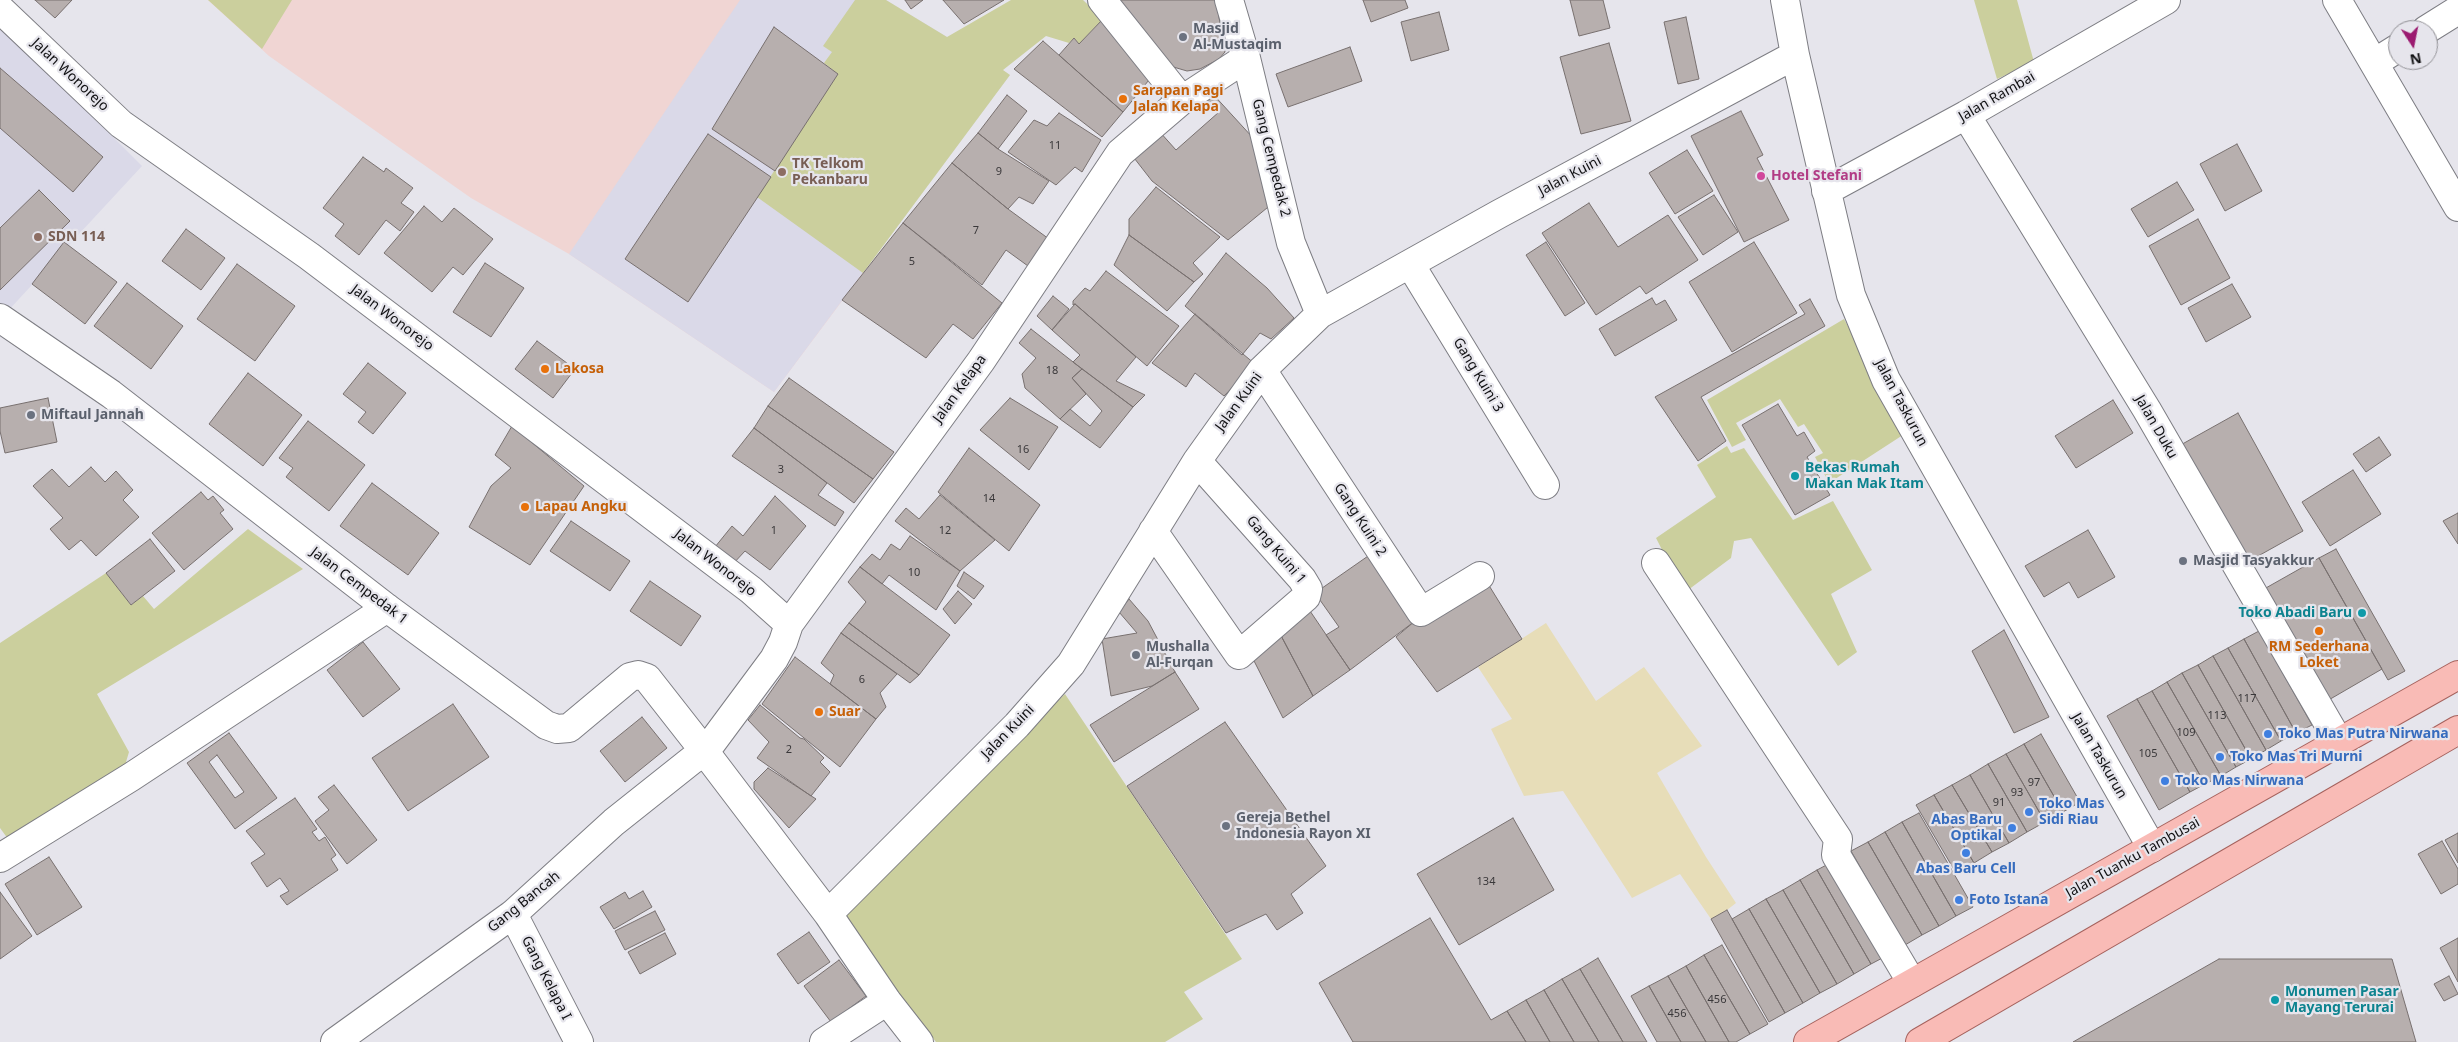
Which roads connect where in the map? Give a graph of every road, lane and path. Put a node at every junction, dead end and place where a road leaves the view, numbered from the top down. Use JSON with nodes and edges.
{"nodes":[{"id":1,"x":1102,"y":0,"type":"edge"},
{"id":2,"x":1228,"y":0,"type":"edge"},
{"id":3,"x":1785,"y":0,"type":"edge"},
{"id":4,"x":2166,"y":0,"type":"edge"},
{"id":5,"x":2337,"y":0,"type":"edge"},
{"id":6,"x":0,"y":9,"type":"edge"},
{"id":7,"x":2458,"y":10,"type":"edge"},
{"id":8,"x":2438,"y":22,"type":"edge"},
{"id":9,"x":2388,"y":54,"type":"edge"},
{"id":10,"x":1795,"y":55,"type":"junction"},
{"id":11,"x":1246,"y":58,"type":"junction"},
{"id":12,"x":2374,"y":63,"type":"junction"},
{"id":13,"x":1182,"y":100,"type":"junction"},
{"id":14,"x":1966,"y":115,"type":"junction"},
{"id":15,"x":1826,"y":191,"type":"junction"},
{"id":16,"x":2458,"y":207,"type":"edge"},
{"id":17,"x":1410,"y":264,"type":"junction"},
{"id":18,"x":1320,"y":314,"type":"junction"},
{"id":19,"x":0,"y":318,"type":"edge"},
{"id":20,"x":1262,"y":370,"type":"junction"},
{"id":21,"x":1197,"y":461,"type":"junction"},
{"id":22,"x":1545,"y":485,"type":"dead end"},
{"id":23,"x":1152,"y":531,"type":"junction"},
{"id":24,"x":1656,"y":563,"type":"dead end"},
{"id":25,"x":1480,"y":576,"type":"dead end"},
{"id":26,"x":387,"y":608,"type":"junction"},
{"id":27,"x":789,"y":624,"type":"junction"},
{"id":28,"x":2458,"y":675,"type":"edge"},
{"id":29,"x":2458,"y":730,"type":"edge"},
{"id":30,"x":2339,"y":742,"type":"junction"},
{"id":31,"x":706,"y":752,"type":"junction"},
{"id":32,"x":2152,"y":848,"type":"junction"},
{"id":33,"x":0,"y":858,"type":"edge"},
{"id":34,"x":513,"y":914,"type":"junction"},
{"id":35,"x":828,"y":914,"type":"junction"},
{"id":36,"x":1912,"y":983,"type":"junction"},
{"id":37,"x":887,"y":1001,"type":"junction"},
{"id":38,"x":335,"y":1042,"type":"edge"},
{"id":39,"x":579,"y":1042,"type":"edge"},
{"id":40,"x":824,"y":1042,"type":"edge"},
{"id":41,"x":919,"y":1042,"type":"edge"},
{"id":42,"x":1808,"y":1042,"type":"edge"},
{"id":43,"x":1920,"y":1042,"type":"edge"}],
"edges":[{"from":1,"to":13,"type":"street"},
{"from":2,"to":11,"type":"street","name":"Gang Cempedak 2"},
{"from":3,"to":10,"type":"street","name":"Jalan Taskurun"},
{"from":4,"to":14,"type":"street","name":"Jalan Rambai"},
{"from":5,"to":12,"type":"street"},
{"from":6,"to":27,"type":"street","name":"Jalan Wonorejo"},
{"from":7,"to":8,"type":"street"},
{"from":9,"to":12,"type":"street"},
{"from":10,"to":15,"type":"street","name":"Jalan Taskurun"},
{"from":10,"to":17,"type":"street","name":"Jalan Kuini"},
{"from":11,"to":13,"type":"street","name":"Jalan Kelapa"},
{"from":11,"to":18,"type":"street","name":"Gang Cempedak 2"},
{"from":12,"to":16,"type":"street"},
{"from":13,"to":27,"type":"street","name":"Jalan Kelapa"},
{"from":14,"to":15,"type":"street","name":"Jalan Rambai"},
{"from":14,"to":30,"type":"street","name":"Jalan Duku"},
{"from":15,"to":32,"type":"street","name":"Jalan Taskurun"},
{"from":17,"to":18,"type":"street","name":"Jalan Kuini"},
{"from":17,"to":22,"type":"street","name":"Gang Kuini 3"},
{"from":18,"to":20,"type":"street","name":"Jalan Kuini"},
{"from":19,"to":26,"type":"street","name":"Jalan Cempedak 1"},
{"from":20,"to":21,"type":"street","name":"Jalan Kuini"},
{"from":20,"to":25,"type":"street","name":"Gang Kuini 2"},
{"from":21,"to":23,"type":"street","name":"Jalan Kuini"},
{"from":21,"to":23,"type":"street","name":"Gang Kuini 1"},
{"from":23,"to":35,"type":"street","name":"Jalan Kuini"},
{"from":24,"to":36,"type":"street"},
{"from":26,"to":31,"type":"street","name":"Jalan Cempedak 1"},
{"from":26,"to":33,"type":"street"},
{"from":27,"to":31,"type":"street","name":"Jalan Kelapa"},
{"from":28,"to":30,"type":"main road","name":"Jalan Tuanku Tambusai"},
{"from":29,"to":43,"type":"main road"},
{"from":30,"to":32,"type":"main road","name":"Jalan Tuanku Tambusai"},
{"from":31,"to":34,"type":"street","name":"Gang Bancah"},
{"from":31,"to":35,"type":"street"},
{"from":32,"to":36,"type":"main road","name":"Jalan Tuanku Tambusai"},
{"from":34,"to":38,"type":"street","name":"Gang Bancah"},
{"from":34,"to":39,"type":"street","name":"Gang Kelapa I"},
{"from":35,"to":37,"type":"street"},
{"from":36,"to":42,"type":"main road","name":"Jalan Tuanku Tambusai"},
{"from":37,"to":40,"type":"street"},
{"from":37,"to":41,"type":"street"}]}
